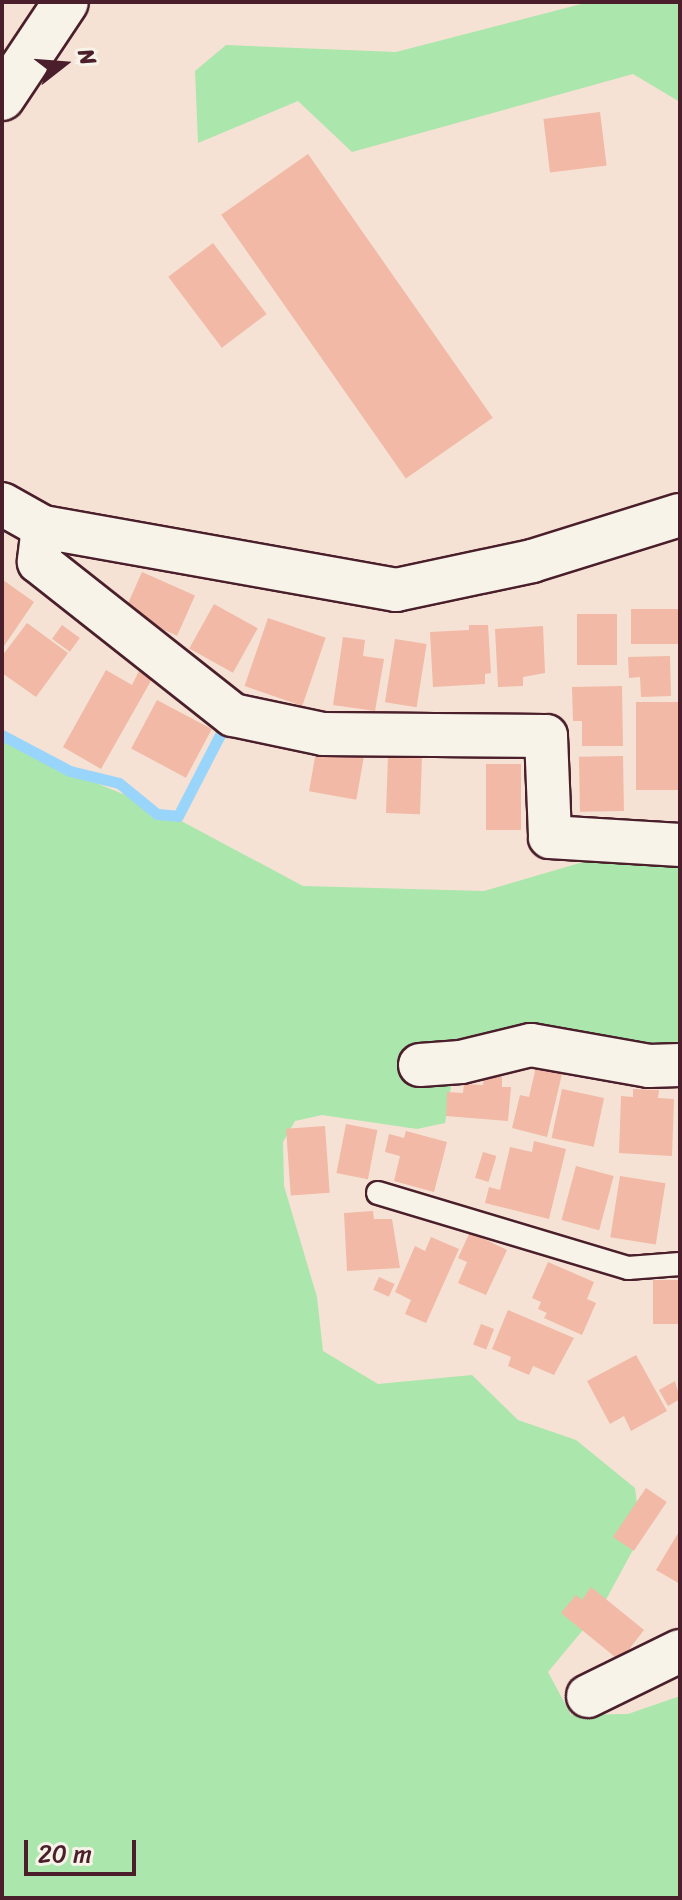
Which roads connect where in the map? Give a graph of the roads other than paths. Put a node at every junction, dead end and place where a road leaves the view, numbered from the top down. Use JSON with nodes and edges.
{"nodes":[{"id":1,"x":66,"y":2,"type":"edge"},
{"id":2,"x":2,"y":98,"type":"edge"},
{"id":3,"x":2,"y":504,"type":"edge"},
{"id":4,"x":680,"y":515,"type":"edge"},
{"id":5,"x":43,"y":527,"type":"junction"},
{"id":6,"x":680,"y":845,"type":"edge"},
{"id":7,"x":420,"y":1065,"type":"dead end"},
{"id":8,"x":680,"y":1065,"type":"edge"},
{"id":9,"x":378,"y":1193,"type":"dead end"},
{"id":10,"x":680,"y":1264,"type":"edge"},
{"id":11,"x":680,"y":1651,"type":"edge"},
{"id":12,"x":588,"y":1696,"type":"dead end"}],
"edges":[{"from":1,"to":2,"type":"street"},
{"from":3,"to":5,"type":"street"},
{"from":4,"to":5,"type":"street"},
{"from":5,"to":6,"type":"street"},
{"from":7,"to":8,"type":"street"},
{"from":9,"to":10,"type":"lane"},
{"from":11,"to":12,"type":"street"}]}
